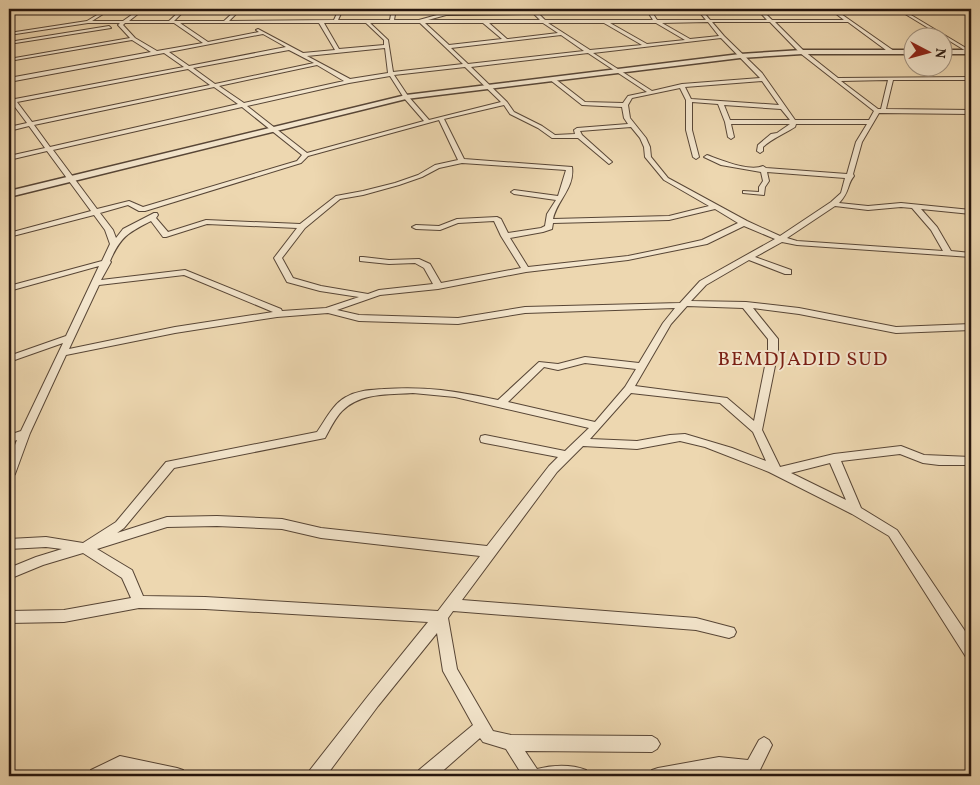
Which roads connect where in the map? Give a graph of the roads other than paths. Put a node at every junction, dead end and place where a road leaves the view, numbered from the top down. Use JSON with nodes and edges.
{"nodes":[{"id":1,"x":26,"y":9,"type":"edge"},
{"id":2,"x":109,"y":9,"type":"edge"},
{"id":3,"x":142,"y":9,"type":"edge"},
{"id":4,"x":184,"y":9,"type":"edge"},
{"id":5,"x":239,"y":9,"type":"edge"},
{"id":6,"x":341,"y":9,"type":"edge"},
{"id":7,"x":394,"y":9,"type":"edge"},
{"id":8,"x":470,"y":9,"type":"edge"},
{"id":9,"x":648,"y":9,"type":"edge"},
{"id":10,"x":699,"y":9,"type":"edge"},
{"id":11,"x":759,"y":9,"type":"edge"},
{"id":12,"x":832,"y":9,"type":"edge"},
{"id":13,"x":900,"y":9,"type":"edge"},
{"id":14,"x":536,"y":10,"type":"edge"},
{"id":15,"x":446,"y":11,"type":"edge"},
{"id":16,"x":9,"y":12,"type":"edge"},
{"id":17,"x":475,"y":14,"type":"junction"},
{"id":18,"x":709,"y":20,"type":"junction"},
{"id":19,"x":770,"y":20,"type":"junction"},
{"id":20,"x":848,"y":20,"type":"junction"},
{"id":21,"x":392,"y":21,"type":"junction"},
{"id":22,"x":421,"y":21,"type":"junction"},
{"id":23,"x":484,"y":21,"type":"junction"},
{"id":24,"x":543,"y":21,"type":"junction"},
{"id":25,"x":606,"y":21,"type":"junction"},
{"id":26,"x":656,"y":21,"type":"junction"},
{"id":27,"x":88,"y":22,"type":"junction"},
{"id":28,"x":125,"y":22,"type":"junction"},
{"id":29,"x":172,"y":22,"type":"junction"},
{"id":30,"x":225,"y":22,"type":"junction"},
{"id":31,"x":245,"y":22,"type":"junction"},
{"id":32,"x":322,"y":22,"type":"junction"},
{"id":33,"x":335,"y":22,"type":"junction"},
{"id":34,"x":367,"y":22,"type":"junction"},
{"id":35,"x":120,"y":25,"type":"junction"},
{"id":36,"x":263,"y":33,"type":"junction"},
{"id":37,"x":9,"y":34,"type":"edge"},
{"id":38,"x":563,"y":34,"type":"junction"},
{"id":39,"x":722,"y":37,"type":"junction"},
{"id":40,"x":133,"y":39,"type":"junction"},
{"id":41,"x":690,"y":40,"type":"junction"},
{"id":42,"x":507,"y":41,"type":"junction"},
{"id":43,"x":9,"y":43,"type":"edge"},
{"id":44,"x":207,"y":44,"type":"junction"},
{"id":45,"x":646,"y":45,"type":"junction"},
{"id":46,"x":387,"y":46,"type":"junction"},
{"id":47,"x":447,"y":47,"type":"junction"},
{"id":48,"x":290,"y":48,"type":"junction"},
{"id":49,"x":338,"y":51,"type":"junction"},
{"id":50,"x":166,"y":52,"type":"junction"},
{"id":51,"x":588,"y":52,"type":"junction"},
{"id":52,"x":802,"y":52,"type":"junction"},
{"id":53,"x":892,"y":52,"type":"junction"},
{"id":54,"x":902,"y":52,"type":"edge"},
{"id":55,"x":952,"y":52,"type":"edge"},
{"id":56,"x":971,"y":52,"type":"edge"},
{"id":57,"x":156,"y":53,"type":"junction"},
{"id":58,"x":301,"y":55,"type":"junction"},
{"id":59,"x":740,"y":56,"type":"junction"},
{"id":60,"x":9,"y":60,"type":"edge"},
{"id":61,"x":317,"y":64,"type":"junction"},
{"id":62,"x":465,"y":65,"type":"junction"},
{"id":63,"x":188,"y":67,"type":"junction"},
{"id":64,"x":617,"y":72,"type":"junction"},
{"id":65,"x":391,"y":74,"type":"junction"},
{"id":66,"x":971,"y":78,"type":"edge"},
{"id":67,"x":552,"y":79,"type":"junction"},
{"id":68,"x":762,"y":79,"type":"junction"},
{"id":69,"x":838,"y":79,"type":"junction"},
{"id":70,"x":891,"y":79,"type":"junction"},
{"id":71,"x":9,"y":80,"type":"edge"},
{"id":72,"x":348,"y":81,"type":"junction"},
{"id":73,"x":215,"y":86,"type":"junction"},
{"id":74,"x":487,"y":86,"type":"junction"},
{"id":75,"x":682,"y":86,"type":"junction"},
{"id":76,"x":650,"y":91,"type":"junction"},
{"id":77,"x":9,"y":95,"type":"edge"},
{"id":78,"x":406,"y":97,"type":"junction"},
{"id":79,"x":689,"y":100,"type":"junction"},
{"id":80,"x":11,"y":102,"type":"edge"},
{"id":81,"x":720,"y":103,"type":"junction"},
{"id":82,"x":505,"y":104,"type":"junction"},
{"id":83,"x":625,"y":105,"type":"junction"},
{"id":84,"x":244,"y":106,"type":"junction"},
{"id":85,"x":784,"y":106,"type":"junction"},
{"id":86,"x":880,"y":111,"type":"junction"},
{"id":87,"x":971,"y":112,"type":"edge"},
{"id":88,"x":441,"y":118,"type":"junction"},
{"id":89,"x":793,"y":121,"type":"junction"},
{"id":90,"x":428,"y":122,"type":"junction"},
{"id":91,"x":728,"y":122,"type":"junction"},
{"id":92,"x":872,"y":122,"type":"junction"},
{"id":93,"x":31,"y":124,"type":"junction"},
{"id":94,"x":632,"y":125,"type":"junction"},
{"id":95,"x":9,"y":129,"type":"edge"},
{"id":96,"x":272,"y":129,"type":"junction"},
{"id":97,"x":579,"y":136,"type":"junction"},
{"id":98,"x":731,"y":137,"type":"dead end"},
{"id":99,"x":50,"y":148,"type":"junction"},
{"id":100,"x":760,"y":151,"type":"dead end"},
{"id":101,"x":306,"y":155,"type":"junction"},
{"id":102,"x":696,"y":157,"type":"dead end"},
{"id":103,"x":706,"y":157,"type":"dead end"},
{"id":104,"x":9,"y":158,"type":"edge"},
{"id":105,"x":462,"y":161,"type":"junction"},
{"id":106,"x":609,"y":162,"type":"dead end"},
{"id":107,"x":763,"y":168,"type":"junction"},
{"id":108,"x":850,"y":176,"type":"junction"},
{"id":109,"x":72,"y":179,"type":"junction"},
{"id":110,"x":514,"y":192,"type":"dead end"},
{"id":111,"x":745,"y":192,"type":"dead end"},
{"id":112,"x":9,"y":194,"type":"edge"},
{"id":113,"x":561,"y":199,"type":"junction"},
{"id":114,"x":164,"y":203,"type":"junction"},
{"id":115,"x":834,"y":204,"type":"junction"},
{"id":116,"x":716,"y":207,"type":"junction"},
{"id":117,"x":915,"y":207,"type":"junction"},
{"id":118,"x":971,"y":212,"type":"edge"},
{"id":119,"x":95,"y":213,"type":"junction"},
{"id":120,"x":152,"y":218,"type":"junction"},
{"id":121,"x":549,"y":221,"type":"junction"},
{"id":122,"x":744,"y":223,"type":"junction"},
{"id":123,"x":302,"y":226,"type":"junction"},
{"id":124,"x":416,"y":227,"type":"dead end"},
{"id":125,"x":9,"y":235,"type":"edge"},
{"id":126,"x":505,"y":236,"type":"junction"},
{"id":127,"x":781,"y":239,"type":"junction"},
{"id":128,"x":114,"y":244,"type":"junction"},
{"id":129,"x":948,"y":252,"type":"junction"},
{"id":130,"x":971,"y":255,"type":"edge"},
{"id":131,"x":747,"y":257,"type":"junction"},
{"id":132,"x":363,"y":259,"type":"dead end"},
{"id":133,"x":107,"y":262,"type":"junction"},
{"id":134,"x":526,"y":270,"type":"junction"},
{"id":135,"x":788,"y":272,"type":"dead end"},
{"id":136,"x":95,"y":283,"type":"junction"},
{"id":137,"x":438,"y":286,"type":"junction"},
{"id":138,"x":9,"y":288,"type":"edge"},
{"id":139,"x":368,"y":296,"type":"junction"},
{"id":140,"x":684,"y":304,"type":"junction"},
{"id":141,"x":746,"y":305,"type":"junction"},
{"id":142,"x":326,"y":311,"type":"junction"},
{"id":143,"x":277,"y":314,"type":"junction"},
{"id":144,"x":971,"y":327,"type":"edge"},
{"id":145,"x":69,"y":338,"type":"junction"},
{"id":146,"x":63,"y":353,"type":"junction"},
{"id":147,"x":9,"y":359,"type":"edge"},
{"id":148,"x":643,"y":367,"type":"junction"},
{"id":149,"x":629,"y":389,"type":"junction"},
{"id":150,"x":500,"y":404,"type":"junction"},
{"id":151,"x":597,"y":426,"type":"junction"},
{"id":152,"x":757,"y":430,"type":"junction"},
{"id":153,"x":25,"y":433,"type":"junction"},
{"id":154,"x":9,"y":439,"type":"edge"},
{"id":155,"x":486,"y":439,"type":"dead end"},
{"id":156,"x":580,"y":442,"type":"junction"},
{"id":157,"x":566,"y":455,"type":"junction"},
{"id":158,"x":834,"y":458,"type":"junction"},
{"id":159,"x":971,"y":461,"type":"edge"},
{"id":160,"x":777,"y":472,"type":"junction"},
{"id":161,"x":9,"y":474,"type":"edge"},
{"id":162,"x":856,"y":511,"type":"junction"},
{"id":163,"x":9,"y":544,"type":"edge"},
{"id":164,"x":85,"y":548,"type":"junction"},
{"id":165,"x":491,"y":552,"type":"junction"},
{"id":166,"x":9,"y":574,"type":"edge"},
{"id":167,"x":139,"y":602,"type":"junction"},
{"id":168,"x":450,"y":605,"type":"junction"},
{"id":169,"x":9,"y":617,"type":"edge"},
{"id":170,"x":441,"y":617,"type":"junction"},
{"id":171,"x":730,"y":632,"type":"dead end"},
{"id":172,"x":971,"y":652,"type":"edge"},
{"id":173,"x":482,"y":727,"type":"junction"},
{"id":174,"x":511,"y":743,"type":"junction"},
{"id":175,"x":652,"y":744,"type":"dead end"},
{"id":176,"x":764,"y":745,"type":"dead end"},
{"id":177,"x":97,"y":776,"type":"edge"},
{"id":178,"x":177,"y":776,"type":"edge"},
{"id":179,"x":316,"y":776,"type":"edge"},
{"id":180,"x":425,"y":776,"type":"edge"},
{"id":181,"x":532,"y":776,"type":"edge"},
{"id":182,"x":538,"y":776,"type":"edge"},
{"id":183,"x":580,"y":776,"type":"edge"},
{"id":184,"x":658,"y":776,"type":"edge"}],
"edges":[{"from":1,"to":16,"type":"street"},
{"from":2,"to":27,"type":"street"},
{"from":3,"to":28,"type":"street"},
{"from":4,"to":29,"type":"street"},
{"from":5,"to":30,"type":"street"},
{"from":6,"to":33,"type":"street"},
{"from":7,"to":21,"type":"street"},
{"from":8,"to":17,"type":"street"},
{"from":9,"to":26,"type":"street"},
{"from":10,"to":18,"type":"street"},
{"from":11,"to":19,"type":"street"},
{"from":12,"to":20,"type":"street"},
{"from":13,"to":56,"type":"street"},
{"from":14,"to":17,"type":"street"},
{"from":14,"to":24,"type":"street"},
{"from":15,"to":17,"type":"street"},
{"from":15,"to":22,"type":"street"},
{"from":18,"to":19,"type":"street"},
{"from":18,"to":26,"type":"street"},
{"from":18,"to":39,"type":"street"},
{"from":19,"to":20,"type":"street"},
{"from":19,"to":52,"type":"street"},
{"from":20,"to":53,"type":"street"},
{"from":21,"to":22,"type":"street"},
{"from":21,"to":34,"type":"street"},
{"from":22,"to":23,"type":"street"},
{"from":22,"to":47,"type":"street"},
{"from":23,"to":24,"type":"street"},
{"from":23,"to":42,"type":"street"},
{"from":24,"to":25,"type":"street"},
{"from":24,"to":38,"type":"street"},
{"from":25,"to":26,"type":"street"},
{"from":25,"to":45,"type":"street"},
{"from":26,"to":41,"type":"street"},
{"from":27,"to":28,"type":"street"},
{"from":27,"to":37,"type":"street"},
{"from":28,"to":29,"type":"street"},
{"from":28,"to":35,"type":"street"},
{"from":29,"to":30,"type":"street"},
{"from":29,"to":44,"type":"street"},
{"from":30,"to":31,"type":"street"},
{"from":31,"to":32,"type":"street"},
{"from":31,"to":36,"type":"street"},
{"from":32,"to":33,"type":"street"},
{"from":32,"to":49,"type":"street"},
{"from":33,"to":34,"type":"street"},
{"from":34,"to":46,"type":"street"},
{"from":35,"to":40,"type":"street"},
{"from":35,"to":43,"type":"street"},
{"from":36,"to":44,"type":"street"},
{"from":36,"to":48,"type":"street"},
{"from":38,"to":42,"type":"street"},
{"from":38,"to":51,"type":"street"},
{"from":39,"to":41,"type":"street"},
{"from":39,"to":59,"type":"street"},
{"from":40,"to":57,"type":"street"},
{"from":40,"to":60,"type":"street"},
{"from":41,"to":45,"type":"street"},
{"from":42,"to":47,"type":"street"},
{"from":44,"to":50,"type":"street"},
{"from":45,"to":51,"type":"street"},
{"from":46,"to":49,"type":"street"},
{"from":46,"to":65,"type":"street"},
{"from":47,"to":62,"type":"street"},
{"from":48,"to":58,"type":"street"},
{"from":48,"to":63,"type":"street"},
{"from":49,"to":58,"type":"street"},
{"from":50,"to":57,"type":"street"},
{"from":50,"to":63,"type":"street"},
{"from":51,"to":62,"type":"street"},
{"from":51,"to":64,"type":"street"},
{"from":52,"to":53,"type":"street"},
{"from":52,"to":59,"type":"street"},
{"from":52,"to":69,"type":"street"},
{"from":53,"to":54,"type":"street"},
{"from":55,"to":56,"type":"street"},
{"from":57,"to":71,"type":"street"},
{"from":58,"to":61,"type":"street"},
{"from":59,"to":64,"type":"street"},
{"from":59,"to":68,"type":"street"},
{"from":61,"to":72,"type":"street"},
{"from":61,"to":73,"type":"street"},
{"from":62,"to":65,"type":"street"},
{"from":62,"to":74,"type":"street"},
{"from":63,"to":73,"type":"street"},
{"from":63,"to":80,"type":"street"},
{"from":64,"to":67,"type":"street"},
{"from":64,"to":76,"type":"street"},
{"from":65,"to":72,"type":"street"},
{"from":65,"to":78,"type":"street"},
{"from":66,"to":70,"type":"street"},
{"from":67,"to":74,"type":"street"},
{"from":67,"to":83,"type":"street"},
{"from":68,"to":75,"type":"street"},
{"from":68,"to":85,"type":"street"},
{"from":69,"to":70,"type":"street"},
{"from":69,"to":86,"type":"street"},
{"from":70,"to":86,"type":"street"},
{"from":72,"to":84,"type":"street"},
{"from":73,"to":84,"type":"street"},
{"from":73,"to":93,"type":"street"},
{"from":74,"to":78,"type":"street"},
{"from":74,"to":82,"type":"street"},
{"from":75,"to":76,"type":"street"},
{"from":75,"to":79,"type":"street"},
{"from":76,"to":83,"type":"street"},
{"from":77,"to":80,"type":"street"},
{"from":78,"to":90,"type":"street"},
{"from":78,"to":96,"type":"street"},
{"from":79,"to":81,"type":"street"},
{"from":79,"to":102,"type":"street"},
{"from":80,"to":93,"type":"street"},
{"from":81,"to":85,"type":"street"},
{"from":81,"to":91,"type":"street"},
{"from":82,"to":88,"type":"street"},
{"from":82,"to":97,"type":"street"},
{"from":83,"to":94,"type":"street"},
{"from":84,"to":96,"type":"street"},
{"from":84,"to":99,"type":"street"},
{"from":85,"to":89,"type":"street"},
{"from":86,"to":87,"type":"street"},
{"from":86,"to":92,"type":"street"},
{"from":88,"to":90,"type":"street"},
{"from":88,"to":105,"type":"street"},
{"from":89,"to":91,"type":"street"},
{"from":89,"to":92,"type":"street"},
{"from":89,"to":100,"type":"street"},
{"from":90,"to":101,"type":"street"},
{"from":91,"to":98,"type":"street"},
{"from":92,"to":108,"type":"street"},
{"from":93,"to":95,"type":"street"},
{"from":93,"to":99,"type":"street"},
{"from":94,"to":97,"type":"street"},
{"from":94,"to":116,"type":"street"},
{"from":96,"to":101,"type":"street"},
{"from":96,"to":109,"type":"street"},
{"from":97,"to":106,"type":"street"},
{"from":99,"to":104,"type":"street"},
{"from":99,"to":109,"type":"street"},
{"from":101,"to":114,"type":"street"},
{"from":103,"to":107,"type":"street"},
{"from":105,"to":113,"type":"street"},
{"from":105,"to":123,"type":"street"},
{"from":107,"to":108,"type":"street"},
{"from":107,"to":111,"type":"street"},
{"from":108,"to":115,"type":"street"},
{"from":109,"to":112,"type":"street"},
{"from":109,"to":119,"type":"street"},
{"from":110,"to":113,"type":"street"},
{"from":113,"to":121,"type":"street"},
{"from":114,"to":119,"type":"street"},
{"from":114,"to":120,"type":"street"},
{"from":115,"to":117,"type":"street"},
{"from":115,"to":127,"type":"street"},
{"from":116,"to":121,"type":"street"},
{"from":116,"to":122,"type":"street"},
{"from":117,"to":118,"type":"street"},
{"from":117,"to":129,"type":"street"},
{"from":119,"to":125,"type":"street"},
{"from":119,"to":128,"type":"street"},
{"from":120,"to":123,"type":"street"},
{"from":120,"to":128,"type":"street"},
{"from":121,"to":126,"type":"street"},
{"from":122,"to":127,"type":"street"},
{"from":122,"to":134,"type":"street"},
{"from":123,"to":139,"type":"street"},
{"from":124,"to":126,"type":"street"},
{"from":126,"to":134,"type":"street"},
{"from":127,"to":129,"type":"street"},
{"from":127,"to":131,"type":"street"},
{"from":128,"to":133,"type":"street"},
{"from":129,"to":130,"type":"street"},
{"from":131,"to":135,"type":"street"},
{"from":131,"to":140,"type":"street"},
{"from":132,"to":137,"type":"street"},
{"from":133,"to":136,"type":"street"},
{"from":133,"to":138,"type":"street"},
{"from":134,"to":137,"type":"street"},
{"from":136,"to":143,"type":"street"},
{"from":136,"to":145,"type":"street"},
{"from":137,"to":139,"type":"street"},
{"from":139,"to":142,"type":"street"},
{"from":140,"to":141,"type":"street"},
{"from":140,"to":142,"type":"street"},
{"from":140,"to":148,"type":"street"},
{"from":141,"to":144,"type":"street"},
{"from":141,"to":152,"type":"street"},
{"from":142,"to":143,"type":"street"},
{"from":143,"to":146,"type":"street"},
{"from":145,"to":146,"type":"street"},
{"from":145,"to":147,"type":"street"},
{"from":146,"to":153,"type":"street"},
{"from":148,"to":149,"type":"street"},
{"from":148,"to":150,"type":"street"},
{"from":149,"to":151,"type":"street"},
{"from":149,"to":152,"type":"street"},
{"from":150,"to":151,"type":"street"},
{"from":150,"to":164,"type":"street"},
{"from":151,"to":156,"type":"street"},
{"from":152,"to":160,"type":"street"},
{"from":153,"to":154,"type":"street"},
{"from":153,"to":161,"type":"street"},
{"from":155,"to":157,"type":"street"},
{"from":156,"to":157,"type":"street"},
{"from":156,"to":160,"type":"street"},
{"from":157,"to":165,"type":"street"},
{"from":158,"to":159,"type":"street"},
{"from":158,"to":160,"type":"street"},
{"from":158,"to":162,"type":"street"},
{"from":160,"to":162,"type":"street"},
{"from":162,"to":172,"type":"street"},
{"from":163,"to":164,"type":"street"},
{"from":164,"to":165,"type":"street"},
{"from":164,"to":166,"type":"street"},
{"from":164,"to":167,"type":"street"},
{"from":165,"to":168,"type":"street"},
{"from":167,"to":169,"type":"street"},
{"from":167,"to":170,"type":"street"},
{"from":168,"to":170,"type":"street"},
{"from":168,"to":171,"type":"street"},
{"from":170,"to":173,"type":"street"},
{"from":170,"to":179,"type":"street"},
{"from":173,"to":174,"type":"street"},
{"from":173,"to":180,"type":"street"},
{"from":174,"to":175,"type":"street"},
{"from":174,"to":181,"type":"street"},
{"from":176,"to":184,"type":"street"},
{"from":177,"to":178,"type":"street"},
{"from":182,"to":183,"type":"street"}]}
